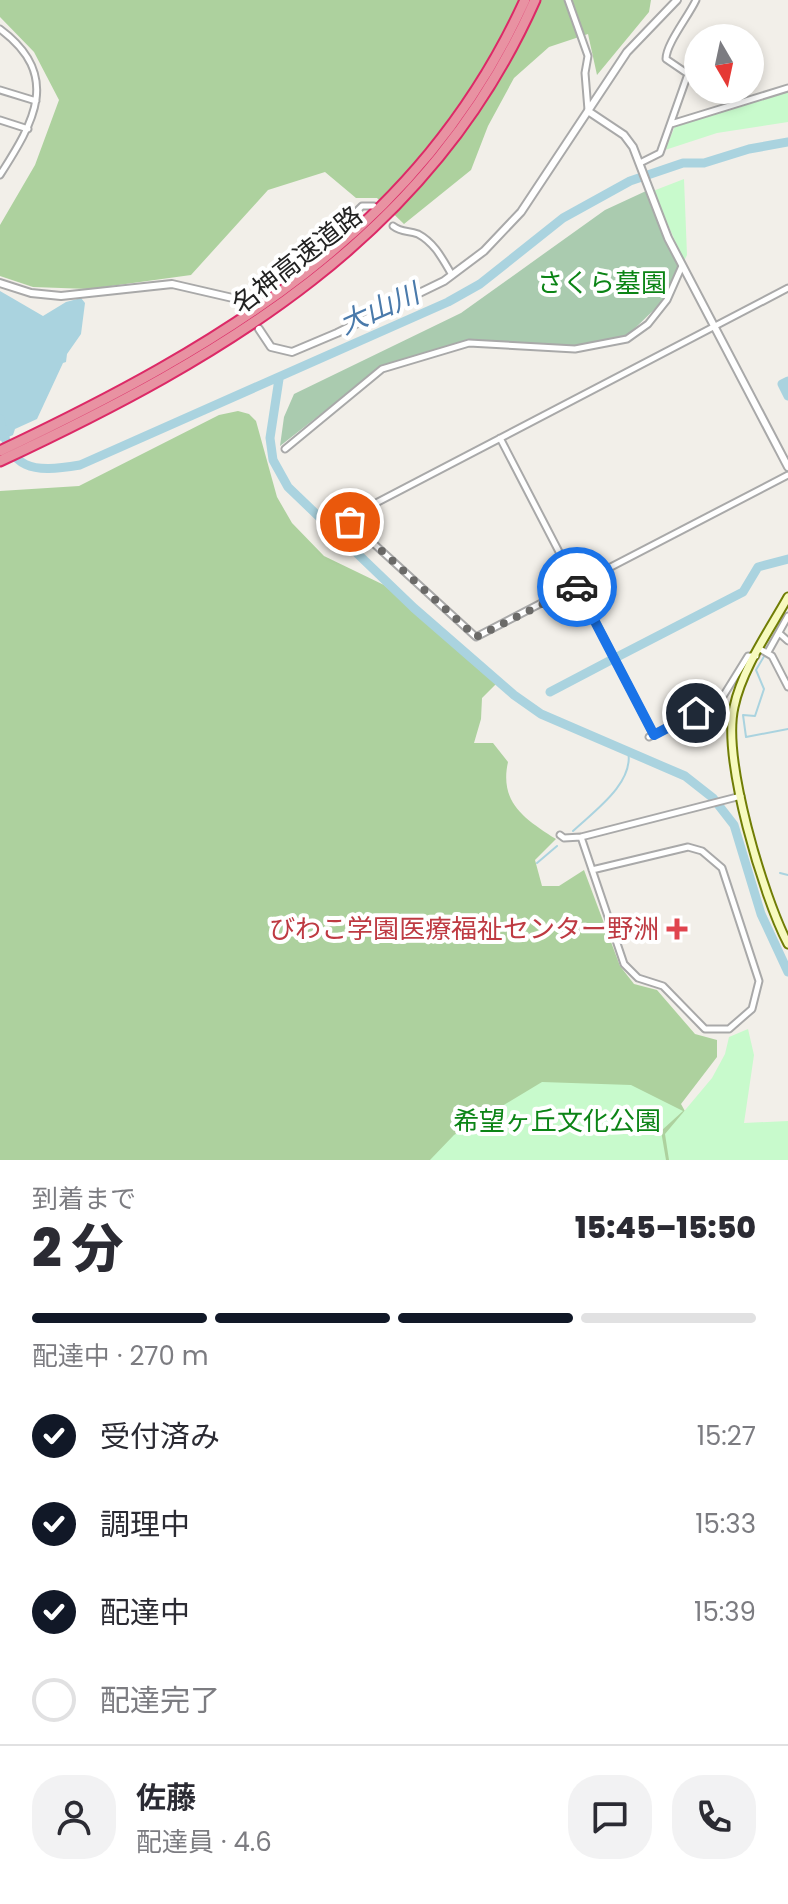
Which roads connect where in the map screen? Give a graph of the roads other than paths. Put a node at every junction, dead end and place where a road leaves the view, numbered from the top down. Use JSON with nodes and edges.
{"nodes":[{"id":1,"x":525,"y":0,"type":"edge"},
{"id":2,"x":535,"y":0,"type":"edge"},
{"id":3,"x":568,"y":0,"type":"edge"},
{"id":4,"x":677,"y":0,"type":"edge"},
{"id":5,"x":696,"y":0,"type":"edge"},
{"id":6,"x":0,"y":29,"type":"edge"},
{"id":7,"x":788,"y":88,"type":"edge"},
{"id":8,"x":0,"y":90,"type":"edge"},
{"id":9,"x":36,"y":101,"type":"junction"},
{"id":10,"x":588,"y":111,"type":"junction"},
{"id":11,"x":0,"y":120,"type":"edge"},
{"id":12,"x":670,"y":124,"type":"junction"},
{"id":13,"x":28,"y":129,"type":"junction"},
{"id":14,"x":0,"y":159,"type":"edge"},
{"id":15,"x":9,"y":162,"type":"junction"},
{"id":16,"x":640,"y":163,"type":"junction"},
{"id":17,"x":0,"y":175,"type":"edge"},
{"id":18,"x":374,"y":206,"type":"dead end"},
{"id":19,"x":393,"y":226,"type":"dead end"},
{"id":20,"x":682,"y":266,"type":"junction"},
{"id":21,"x":452,"y":275,"type":"junction"},
{"id":22,"x":0,"y":283,"type":"edge"},
{"id":23,"x":788,"y":288,"type":"edge"},
{"id":24,"x":245,"y":306,"type":"joint"},
{"id":25,"x":714,"y":326,"type":"junction"},
{"id":26,"x":259,"y":329,"type":"dead end"},
{"id":27,"x":500,"y":438,"type":"junction"},
{"id":28,"x":19,"y":447,"type":"junction"},
{"id":29,"x":285,"y":449,"type":"dead end"},
{"id":30,"x":1,"y":457,"type":"edge"},
{"id":31,"x":788,"y":467,"type":"edge"},
{"id":32,"x":788,"y":475,"type":"edge"},
{"id":33,"x":576,"y":585,"type":"junction"},
{"id":34,"x":788,"y":599,"type":"edge"},
{"id":35,"x":788,"y":616,"type":"edge"},
{"id":36,"x":779,"y":633,"type":"junction"},
{"id":37,"x":788,"y":641,"type":"edge"},
{"id":38,"x":768,"y":652,"type":"junction"},
{"id":39,"x":758,"y":653,"type":"junction"},
{"id":40,"x":788,"y":687,"type":"edge"},
{"id":41,"x":742,"y":796,"type":"junction"},
{"id":42,"x":560,"y":835,"type":"dead end"},
{"id":43,"x":581,"y":837,"type":"junction"},
{"id":44,"x":592,"y":870,"type":"junction"},
{"id":45,"x":788,"y":944,"type":"edge"}],
"edges":[{"from":1,"to":28,"type":"highway","name":"名神高速道路"},
{"from":2,"to":28,"type":"highway","name":"名神高速道路"},
{"from":3,"to":10,"type":"street"},
{"from":4,"to":10,"type":"street"},
{"from":5,"to":12,"type":"street"},
{"from":6,"to":9,"type":"street"},
{"from":7,"to":12,"type":"street"},
{"from":8,"to":9,"type":"street"},
{"from":9,"to":13,"type":"street"},
{"from":10,"to":16,"type":"street"},
{"from":10,"to":21,"type":"street"},
{"from":11,"to":13,"type":"street"},
{"from":12,"to":16,"type":"street"},
{"from":13,"to":15,"type":"street"},
{"from":14,"to":15,"type":"street"},
{"from":15,"to":17,"type":"street"},
{"from":16,"to":20,"type":"street"},
{"from":18,"to":24,"type":"street"},
{"from":19,"to":21,"type":"street"},
{"from":20,"to":25,"type":"street"},
{"from":20,"to":29,"type":"street"},
{"from":21,"to":26,"type":"street"},
{"from":22,"to":24,"type":"street"},
{"from":23,"to":25,"type":"street"},
{"from":25,"to":27,"type":"street"},
{"from":25,"to":31,"type":"street"},
{"from":27,"to":33,"type":"street"},
{"from":27,"to":33,"type":"street"},
{"from":28,"to":30,"type":"highway","name":"名神高速道路"},
{"from":32,"to":33,"type":"street"},
{"from":33,"to":39,"type":"street"},
{"from":34,"to":39,"type":"main road"},
{"from":35,"to":36,"type":"street"},
{"from":36,"to":37,"type":"street"},
{"from":36,"to":38,"type":"street"},
{"from":38,"to":39,"type":"street"},
{"from":38,"to":40,"type":"street"},
{"from":39,"to":41,"type":"main road"},
{"from":41,"to":43,"type":"street"},
{"from":41,"to":45,"type":"main road"},
{"from":42,"to":43,"type":"street"},
{"from":43,"to":44,"type":"street"},
{"from":44,"to":44,"type":"street"}]}
